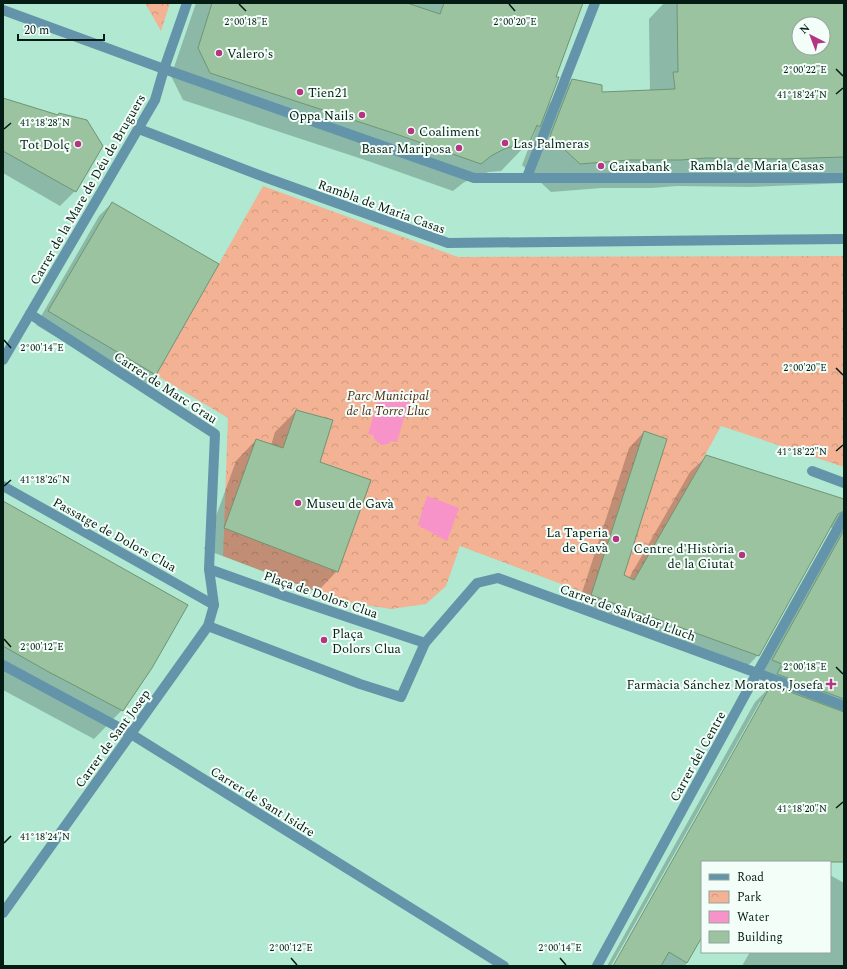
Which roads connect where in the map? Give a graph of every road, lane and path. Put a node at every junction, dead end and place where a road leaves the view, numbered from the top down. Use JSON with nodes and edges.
{"nodes":[{"id":1,"x":187,"y":3,"type":"edge"},
{"id":2,"x":594,"y":3,"type":"edge"},
{"id":3,"x":3,"y":10,"type":"edge"},
{"id":4,"x":164,"y":70,"type":"junction"},
{"id":5,"x":139,"y":129,"type":"junction"},
{"id":6,"x":527,"y":177,"type":"junction"},
{"id":7,"x":844,"y":178,"type":"edge"},
{"id":8,"x":844,"y":239,"type":"edge"},
{"id":9,"x":30,"y":314,"type":"junction"},
{"id":10,"x":3,"y":360,"type":"edge"},
{"id":11,"x":812,"y":471,"type":"dead end"},
{"id":12,"x":844,"y":483,"type":"edge"},
{"id":13,"x":3,"y":486,"type":"edge"},
{"id":14,"x":844,"y":517,"type":"edge"},
{"id":15,"x":209,"y":569,"type":"junction"},
{"id":16,"x":214,"y":605,"type":"junction"},
{"id":17,"x":208,"y":626,"type":"junction"},
{"id":18,"x":425,"y":642,"type":"junction"},
{"id":19,"x":3,"y":665,"type":"edge"},
{"id":20,"x":757,"y":673,"type":"junction"},
{"id":21,"x":844,"y":706,"type":"edge"},
{"id":22,"x":131,"y":734,"type":"junction"},
{"id":23,"x":3,"y":913,"type":"edge"},
{"id":24,"x":504,"y":966,"type":"edge"},
{"id":25,"x":597,"y":966,"type":"edge"}],
"edges":[{"from":1,"to":4,"type":"street","name":"Carrer de la Mare de Déu de Bruguers"},
{"from":2,"to":6,"type":"street"},
{"from":3,"to":4,"type":"street","name":"Rambla de Maria Casas"},
{"from":4,"to":5,"type":"street","name":"Carrer de la Mare de Déu de Bruguers"},
{"from":4,"to":6,"type":"street","name":"Rambla de Maria Casas"},
{"from":5,"to":8,"type":"street","name":"Rambla de Maria Casas"},
{"from":5,"to":9,"type":"street","name":"Carrer de la Mare de Déu de Bruguers"},
{"from":6,"to":7,"type":"street","name":"Rambla de Maria Casas"},
{"from":9,"to":10,"type":"street","name":"Carrer de la Mare de Déu de Bruguers"},
{"from":9,"to":15,"type":"street","name":"Carrer de Marc Grau"},
{"from":11,"to":12,"type":"street"},
{"from":13,"to":16,"type":"street","name":"Passatge de Dolors Clua"},
{"from":14,"to":20,"type":"street","name":"Carrer del Centre"},
{"from":15,"to":16,"type":"street","name":"Carrer de Sant Josep"},
{"from":15,"to":18,"type":"street","name":"Plaça de Dolors Clua"},
{"from":16,"to":17,"type":"street","name":"Carrer de Sant Josep"},
{"from":17,"to":18,"type":"street"},
{"from":17,"to":22,"type":"street","name":"Carrer de Sant Josep"},
{"from":18,"to":20,"type":"street","name":"Carrer de Salvador Lluch"},
{"from":19,"to":22,"type":"street","name":"Carrer de Sant Isidre"},
{"from":20,"to":21,"type":"street","name":"Carrer de Salvador Lluch"},
{"from":20,"to":25,"type":"street","name":"Carrer del Centre"},
{"from":22,"to":23,"type":"street","name":"Carrer de Sant Josep"},
{"from":22,"to":24,"type":"street","name":"Carrer de Sant Isidre"}]}
